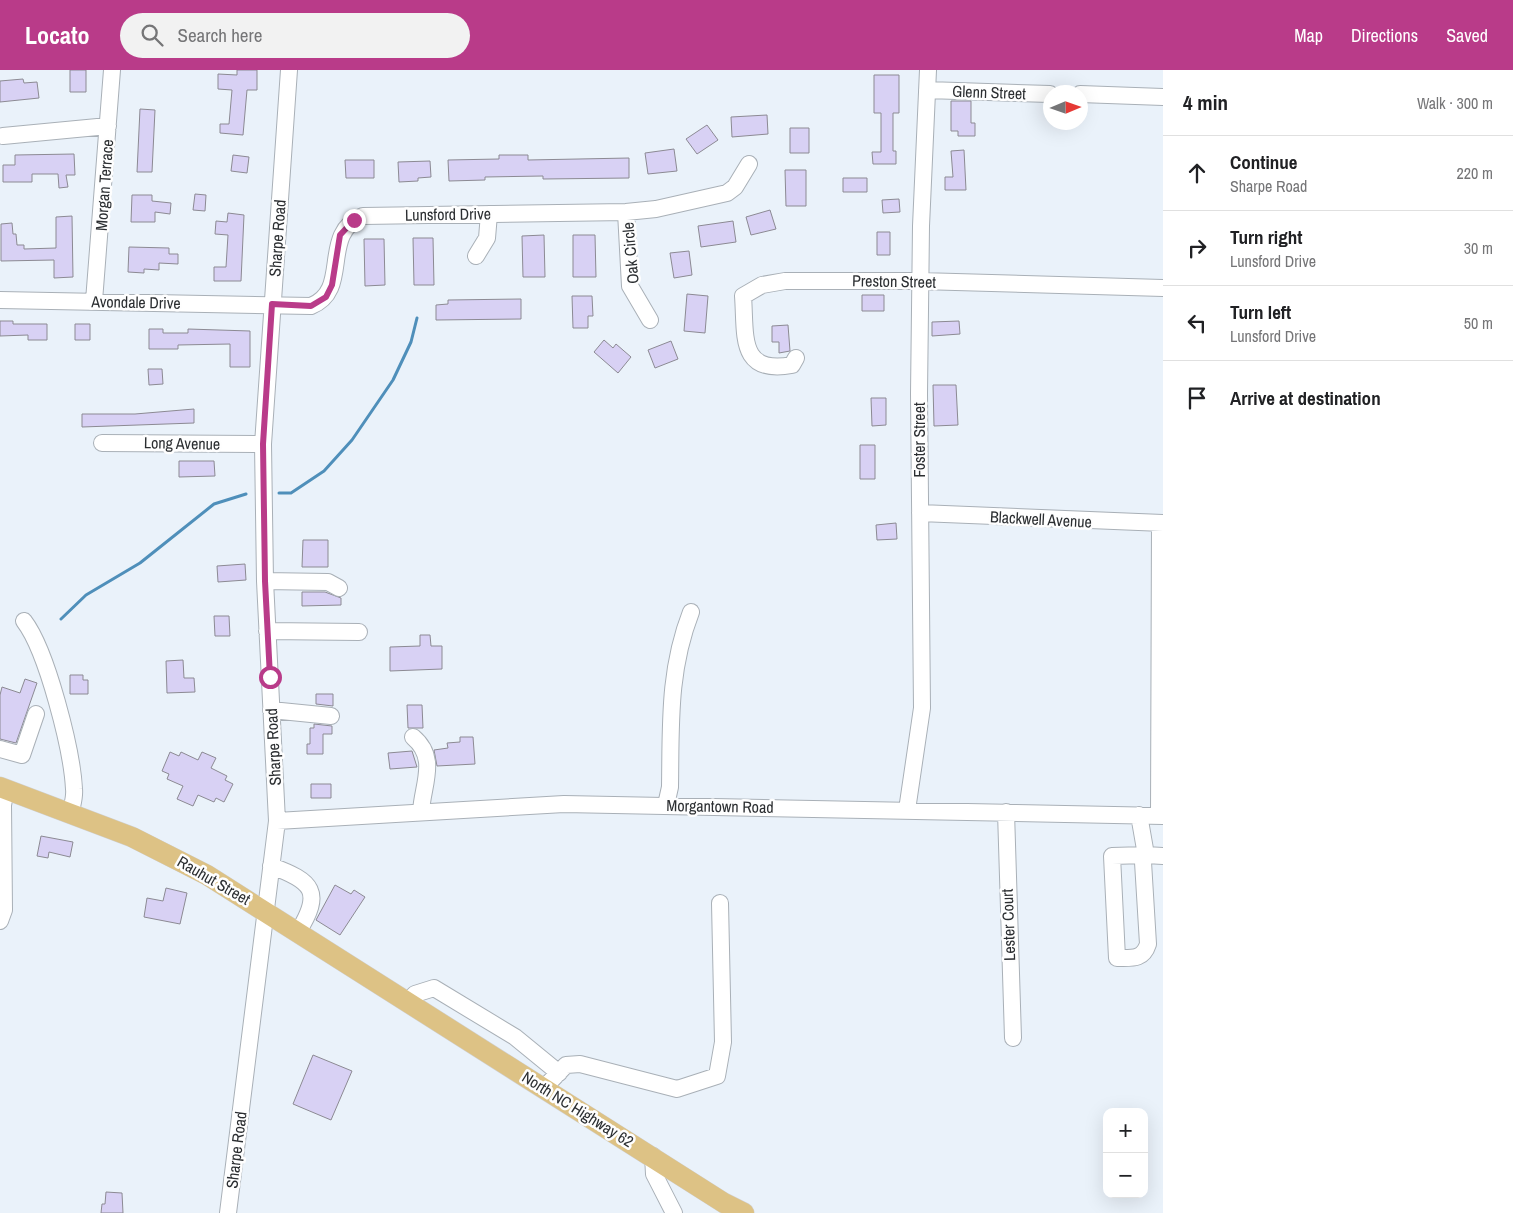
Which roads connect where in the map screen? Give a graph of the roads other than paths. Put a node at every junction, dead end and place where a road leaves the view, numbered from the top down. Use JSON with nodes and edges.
{"nodes":[{"id":1,"x":112,"y":70,"type":"edge"},
{"id":2,"x":289,"y":70,"type":"edge"},
{"id":3,"x":928,"y":70,"type":"edge"},
{"id":4,"x":927,"y":90,"type":"junction"},
{"id":5,"x":1043,"y":94,"type":"edge"},
{"id":6,"x":1088,"y":94,"type":"edge"},
{"id":7,"x":1163,"y":97,"type":"edge"},
{"id":8,"x":108,"y":126,"type":"junction"},
{"id":9,"x":3,"y":136,"type":"dead end"},
{"id":10,"x":749,"y":164,"type":"dead end"},
{"id":11,"x":626,"y":212,"type":"junction"},
{"id":12,"x":489,"y":214,"type":"junction"},
{"id":13,"x":476,"y":256,"type":"dead end"},
{"id":14,"x":920,"y":281,"type":"junction"},
{"id":15,"x":1163,"y":288,"type":"edge"},
{"id":16,"x":0,"y":300,"type":"edge"},
{"id":17,"x":94,"y":301,"type":"junction"},
{"id":18,"x":272,"y":304,"type":"junction"},
{"id":19,"x":650,"y":320,"type":"dead end"},
{"id":20,"x":796,"y":358,"type":"dead end"},
{"id":21,"x":102,"y":443,"type":"dead end"},
{"id":22,"x":263,"y":444,"type":"junction"},
{"id":23,"x":920,"y":513,"type":"junction"},
{"id":24,"x":1161,"y":523,"type":"edge"},
{"id":25,"x":265,"y":581,"type":"junction"},
{"id":26,"x":339,"y":588,"type":"dead end"},
{"id":27,"x":691,"y":612,"type":"dead end"},
{"id":28,"x":24,"y":621,"type":"dead end"},
{"id":29,"x":267,"y":631,"type":"junction"},
{"id":30,"x":359,"y":632,"type":"dead end"},
{"id":31,"x":271,"y":710,"type":"junction"},
{"id":32,"x":36,"y":714,"type":"dead end"},
{"id":33,"x":331,"y":716,"type":"dead end"},
{"id":34,"x":413,"y":737,"type":"dead end"},
{"id":35,"x":0,"y":749,"type":"edge"},
{"id":36,"x":3,"y":788,"type":"edge"},
{"id":37,"x":666,"y":805,"type":"junction"},
{"id":38,"x":907,"y":810,"type":"junction"},
{"id":39,"x":421,"y":811,"type":"junction"},
{"id":40,"x":71,"y":812,"type":"junction"},
{"id":41,"x":1006,"y":812,"type":"junction"},
{"id":42,"x":1139,"y":815,"type":"junction"},
{"id":43,"x":1161,"y":816,"type":"edge"},
{"id":44,"x":277,"y":821,"type":"junction"},
{"id":45,"x":1146,"y":855,"type":"junction"},
{"id":46,"x":1163,"y":856,"type":"edge"},
{"id":47,"x":271,"y":866,"type":"junction"},
{"id":48,"x":720,"y":903,"type":"dead end"},
{"id":49,"x":266,"y":912,"type":"junction"},
{"id":50,"x":0,"y":921,"type":"edge"},
{"id":51,"x":298,"y":932,"type":"junction"},
{"id":52,"x":409,"y":1004,"type":"junction"},
{"id":53,"x":1012,"y":1038,"type":"dead end"},
{"id":54,"x":559,"y":1073,"type":"junction"},
{"id":55,"x":544,"y":1088,"type":"junction"},
{"id":56,"x":653,"y":1156,"type":"junction"},
{"id":57,"x":228,"y":1213,"type":"edge"},
{"id":58,"x":674,"y":1213,"type":"edge"},
{"id":59,"x":744,"y":1213,"type":"edge"}],
"edges":[{"from":1,"to":8,"type":"street","name":"Morgan Terrace"},
{"from":2,"to":18,"type":"street","name":"Sharpe Road"},
{"from":3,"to":4,"type":"street","name":"Foster Street"},
{"from":4,"to":5,"type":"street","name":"Glenn Street"},
{"from":4,"to":14,"type":"street","name":"Foster Street"},
{"from":6,"to":7,"type":"street"},
{"from":8,"to":9,"type":"street"},
{"from":8,"to":17,"type":"street","name":"Morgan Terrace"},
{"from":10,"to":11,"type":"street","name":"Lunsford Drive"},
{"from":11,"to":12,"type":"street","name":"Lunsford Drive"},
{"from":11,"to":19,"type":"street","name":"Oak Circle"},
{"from":12,"to":13,"type":"street"},
{"from":12,"to":18,"type":"street","name":"Lunsford Drive"},
{"from":14,"to":15,"type":"street","name":"Preston Street"},
{"from":14,"to":20,"type":"street","name":"Preston Street"},
{"from":14,"to":23,"type":"street","name":"Foster Street"},
{"from":16,"to":17,"type":"street","name":"Avondale Drive"},
{"from":17,"to":18,"type":"street","name":"Avondale Drive"},
{"from":18,"to":22,"type":"street","name":"Sharpe Road"},
{"from":21,"to":22,"type":"street","name":"Long Avenue"},
{"from":22,"to":25,"type":"street","name":"Sharpe Road"},
{"from":23,"to":24,"type":"street","name":"Blackwell Avenue"},
{"from":23,"to":38,"type":"street","name":"Foster Street"},
{"from":24,"to":43,"type":"street"},
{"from":25,"to":26,"type":"street"},
{"from":25,"to":29,"type":"street","name":"Sharpe Road"},
{"from":27,"to":37,"type":"street"},
{"from":28,"to":40,"type":"street"},
{"from":29,"to":30,"type":"street"},
{"from":29,"to":31,"type":"street","name":"Sharpe Road"},
{"from":31,"to":33,"type":"street"},
{"from":31,"to":44,"type":"street","name":"Sharpe Road"},
{"from":32,"to":35,"type":"street"},
{"from":34,"to":39,"type":"street"},
{"from":36,"to":40,"type":"main road","name":"Rauhut Street"},
{"from":36,"to":50,"type":"street"},
{"from":37,"to":38,"type":"street","name":"Morgantown Road"},
{"from":37,"to":39,"type":"street","name":"Morgantown Road"},
{"from":38,"to":41,"type":"street","name":"Morgantown Road"},
{"from":39,"to":44,"type":"street","name":"Morgantown Road"},
{"from":40,"to":49,"type":"main road","name":"Rauhut Street"},
{"from":41,"to":42,"type":"street","name":"Morgantown Road"},
{"from":41,"to":53,"type":"street","name":"Lester Court"},
{"from":42,"to":43,"type":"street","name":"Morgantown Road"},
{"from":42,"to":45,"type":"street"},
{"from":44,"to":47,"type":"street","name":"Sharpe Road"},
{"from":45,"to":45,"type":"street"},
{"from":45,"to":46,"type":"street"},
{"from":47,"to":49,"type":"street","name":"Sharpe Road"},
{"from":47,"to":51,"type":"street"},
{"from":48,"to":54,"type":"street"},
{"from":49,"to":51,"type":"main road","name":"Rauhut Street"},
{"from":49,"to":57,"type":"street","name":"Sharpe Road"},
{"from":51,"to":52,"type":"main road","name":"Rauhut Street"},
{"from":52,"to":54,"type":"street"},
{"from":52,"to":55,"type":"main road","name":"North NC Highway 62"},
{"from":54,"to":55,"type":"street"},
{"from":55,"to":56,"type":"main road","name":"North NC Highway 62"},
{"from":56,"to":58,"type":"street"},
{"from":56,"to":59,"type":"main road","name":"North NC Highway 62"}]}
